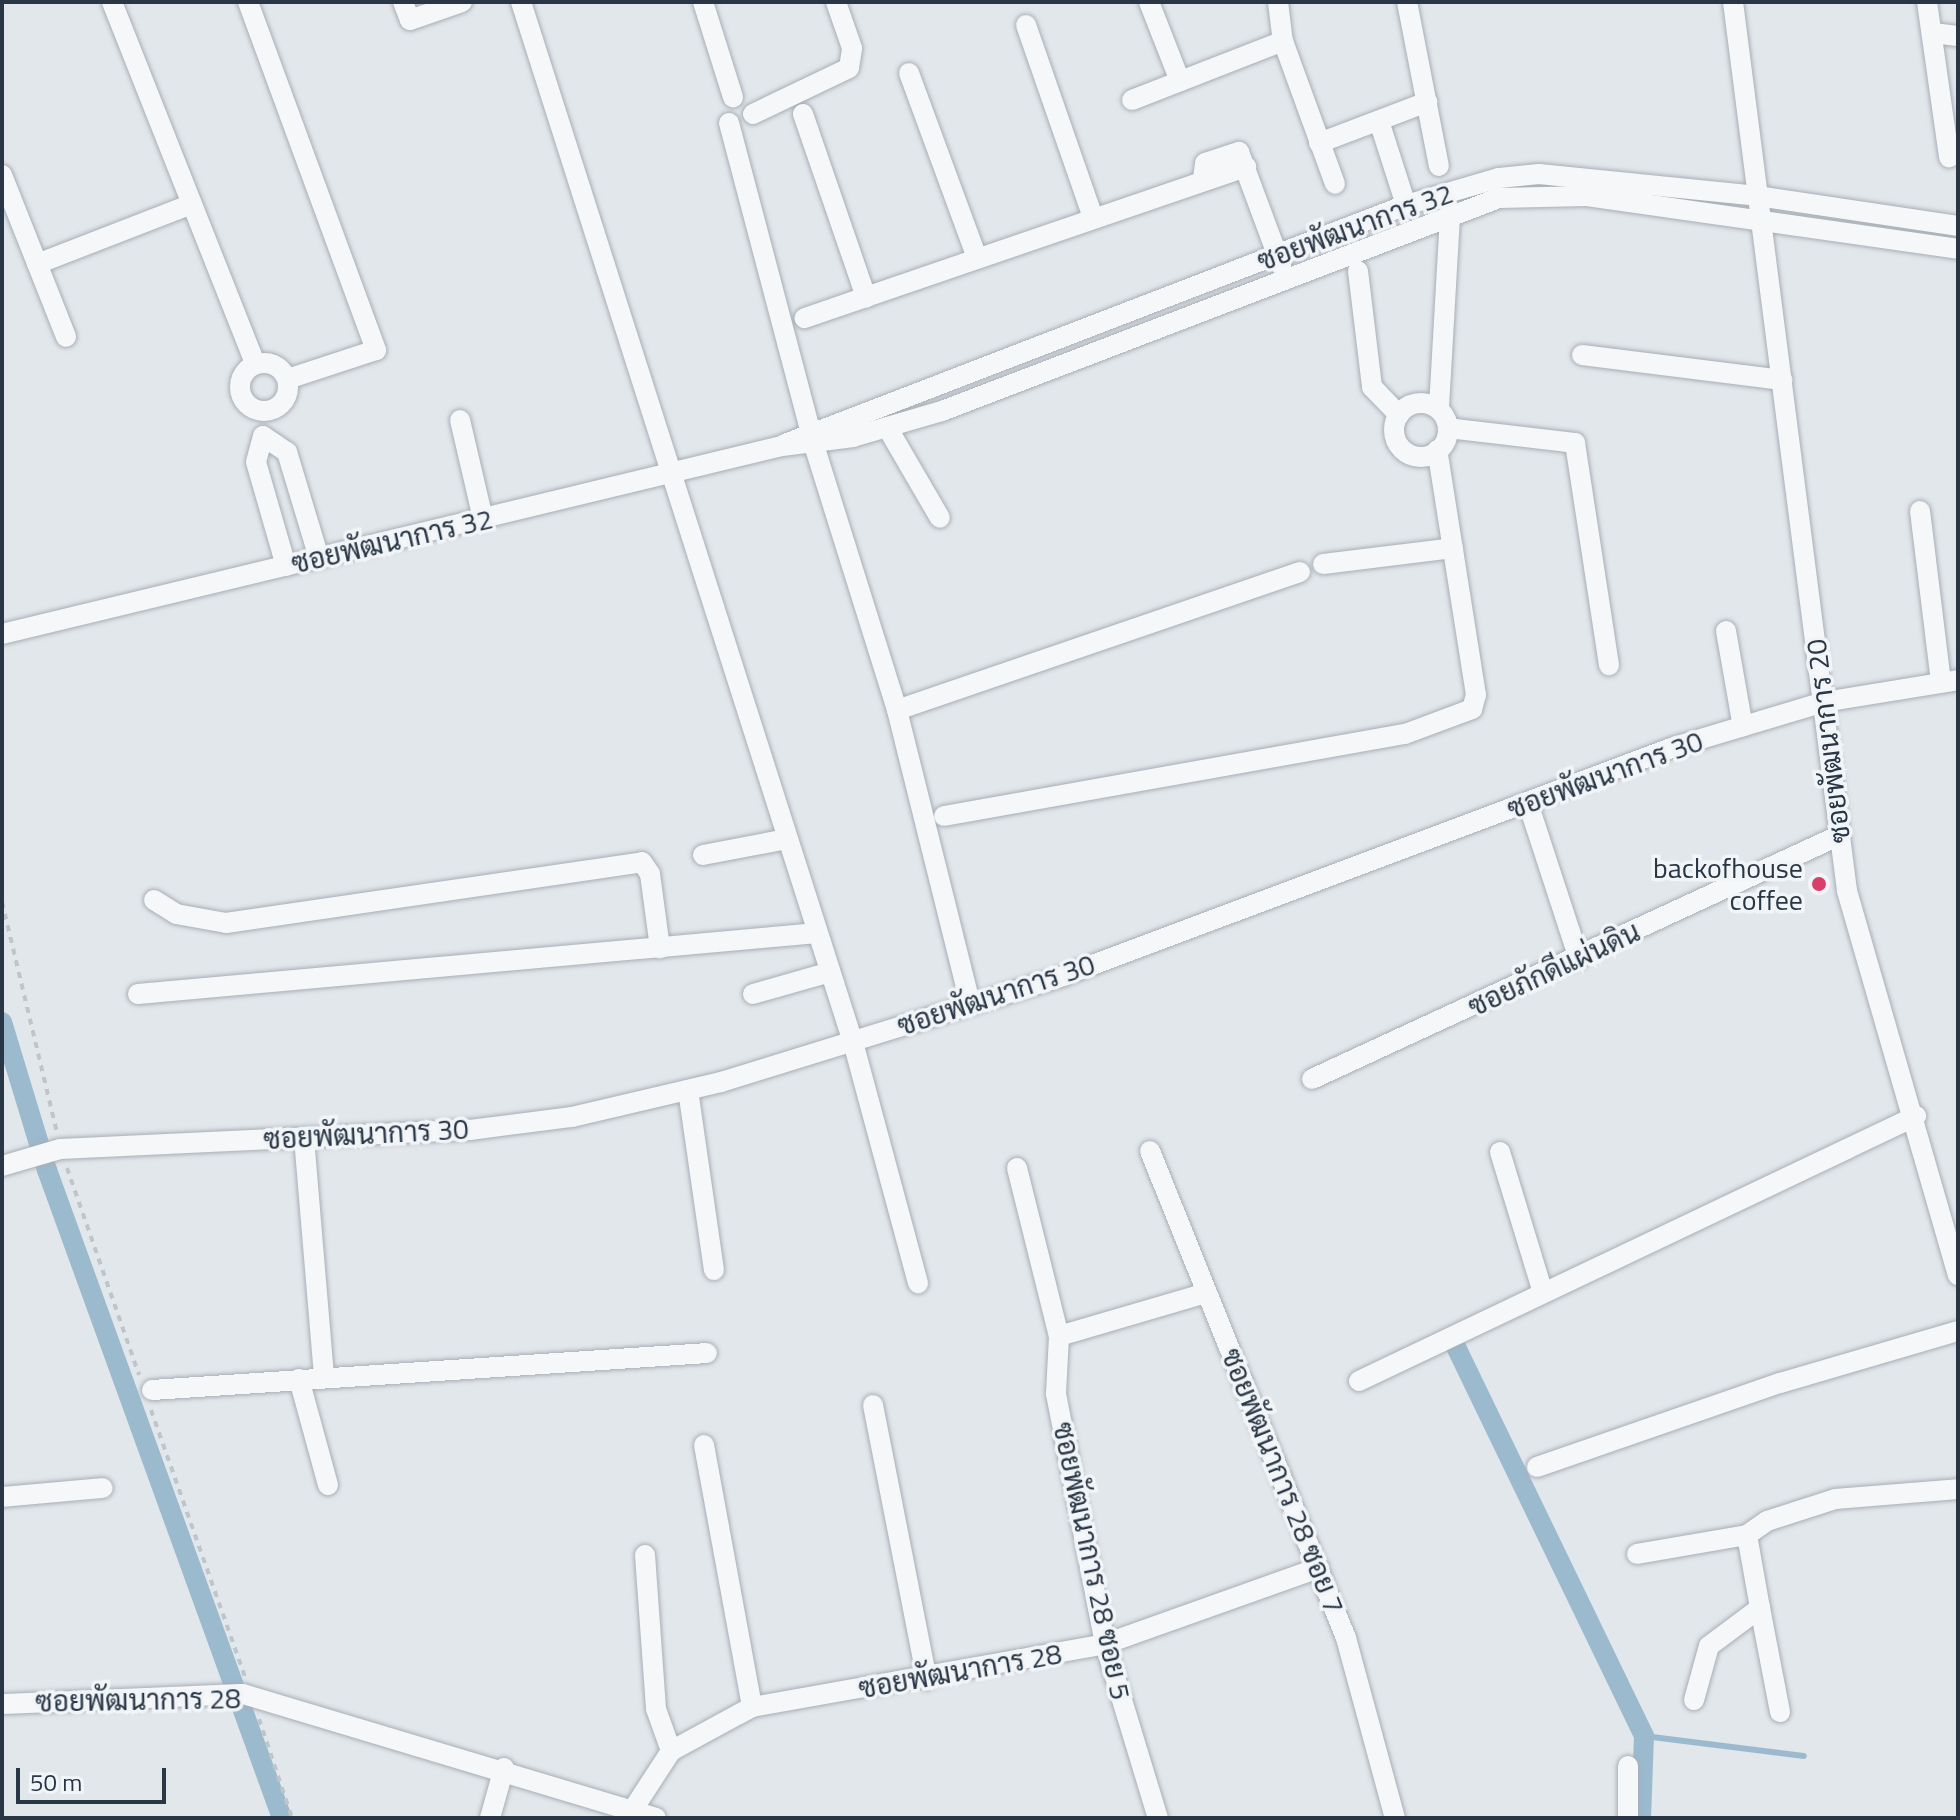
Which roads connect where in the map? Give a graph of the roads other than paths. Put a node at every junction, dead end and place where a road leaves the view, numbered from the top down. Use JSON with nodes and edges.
{"nodes":[{"id":1,"x":112,"y":2,"type":"edge"},
{"id":2,"x":248,"y":2,"type":"edge"},
{"id":3,"x":403,"y":2,"type":"edge"},
{"id":4,"x":462,"y":2,"type":"edge"},
{"id":5,"x":521,"y":2,"type":"edge"},
{"id":6,"x":703,"y":2,"type":"edge"},
{"id":7,"x":836,"y":2,"type":"edge"},
{"id":8,"x":1149,"y":2,"type":"edge"},
{"id":9,"x":1278,"y":2,"type":"edge"},
{"id":10,"x":1407,"y":2,"type":"edge"},
{"id":11,"x":1733,"y":2,"type":"edge"},
{"id":12,"x":1927,"y":2,"type":"edge"},
{"id":13,"x":1026,"y":25,"type":"dead end"},
{"id":14,"x":1933,"y":33,"type":"junction"},
{"id":15,"x":1958,"y":36,"type":"edge"},
{"id":16,"x":1283,"y":41,"type":"junction"},
{"id":17,"x":909,"y":73,"type":"dead end"},
{"id":18,"x":1180,"y":81,"type":"junction"},
{"id":19,"x":733,"y":97,"type":"junction"},
{"id":20,"x":1132,"y":100,"type":"dead end"},
{"id":21,"x":1427,"y":102,"type":"junction"},
{"id":22,"x":753,"y":114,"type":"junction"},
{"id":23,"x":803,"y":114,"type":"dead end"},
{"id":24,"x":1379,"y":121,"type":"junction"},
{"id":25,"x":729,"y":123,"type":"junction"},
{"id":26,"x":1319,"y":143,"type":"junction"},
{"id":27,"x":1949,"y":157,"type":"dead end"},
{"id":28,"x":1439,"y":166,"type":"dead end"},
{"id":29,"x":2,"y":175,"type":"edge"},
{"id":30,"x":1335,"y":184,"type":"dead end"},
{"id":31,"x":192,"y":204,"type":"junction"},
{"id":32,"x":1406,"y":205,"type":"junction"},
{"id":33,"x":1759,"y":206,"type":"junction"},
{"id":34,"x":1450,"y":214,"type":"junction"},
{"id":35,"x":1093,"y":217,"type":"junction"},
{"id":36,"x":1931,"y":222,"type":"junction"},
{"id":37,"x":1958,"y":226,"type":"edge"},
{"id":38,"x":1928,"y":244,"type":"junction"},
{"id":39,"x":1958,"y":249,"type":"edge"},
{"id":40,"x":1278,"y":254,"type":"junction"},
{"id":41,"x":977,"y":258,"type":"junction"},
{"id":42,"x":37,"y":264,"type":"junction"},
{"id":43,"x":1358,"y":271,"type":"dead end"},
{"id":44,"x":1285,"y":276,"type":"junction"},
{"id":45,"x":866,"y":297,"type":"junction"},
{"id":46,"x":805,"y":318,"type":"dead end"},
{"id":47,"x":66,"y":337,"type":"dead end"},
{"id":48,"x":1033,"y":351,"type":"junction"},
{"id":49,"x":1582,"y":355,"type":"dead end"},
{"id":50,"x":255,"y":364,"type":"junction"},
{"id":51,"x":1042,"y":372,"type":"junction"},
{"id":52,"x":288,"y":379,"type":"junction"},
{"id":53,"x":1782,"y":380,"type":"junction"},
{"id":54,"x":1439,"y":407,"type":"junction"},
{"id":55,"x":261,"y":411,"type":"junction"},
{"id":56,"x":1399,"y":415,"type":"junction"},
{"id":57,"x":460,"y":420,"type":"dead end"},
{"id":58,"x":887,"y":427,"type":"junction"},
{"id":59,"x":1448,"y":428,"type":"junction"},
{"id":60,"x":263,"y":436,"type":"junction"},
{"id":61,"x":812,"y":437,"type":"junction"},
{"id":62,"x":1437,"y":450,"type":"junction"},
{"id":63,"x":670,"y":473,"type":"junction"},
{"id":64,"x":1920,"y":511,"type":"dead end"},
{"id":65,"x":940,"y":518,"type":"dead end"},
{"id":66,"x":483,"y":519,"type":"junction"},
{"id":67,"x":1453,"y":548,"type":"junction"},
{"id":68,"x":319,"y":558,"type":"junction"},
{"id":69,"x":1323,"y":564,"type":"dead end"},
{"id":70,"x":286,"y":566,"type":"junction"},
{"id":71,"x":1300,"y":572,"type":"dead end"},
{"id":72,"x":1726,"y":631,"type":"dead end"},
{"id":73,"x":2,"y":634,"type":"edge"},
{"id":74,"x":1609,"y":665,"type":"dead end"},
{"id":75,"x":1950,"y":681,"type":"edge"},
{"id":76,"x":1824,"y":702,"type":"junction"},
{"id":77,"x":897,"y":710,"type":"junction"},
{"id":78,"x":1743,"y":727,"type":"junction"},
{"id":79,"x":1528,"y":803,"type":"junction"},
{"id":80,"x":944,"y":816,"type":"dead end"},
{"id":81,"x":1838,"y":836,"type":"junction"},
{"id":82,"x":787,"y":839,"type":"junction"},
{"id":83,"x":703,"y":855,"type":"dead end"},
{"id":84,"x":154,"y":900,"type":"dead end"},
{"id":85,"x":817,"y":933,"type":"junction"},
{"id":86,"x":660,"y":948,"type":"junction"},
{"id":87,"x":1579,"y":959,"type":"junction"},
{"id":88,"x":830,"y":972,"type":"junction"},
{"id":89,"x":138,"y":994,"type":"dead end"},
{"id":90,"x":753,"y":994,"type":"dead end"},
{"id":91,"x":970,"y":1003,"type":"junction"},
{"id":92,"x":853,"y":1042,"type":"junction"},
{"id":93,"x":1312,"y":1079,"type":"dead end"},
{"id":94,"x":688,"y":1090,"type":"junction"},
{"id":95,"x":1916,"y":1116,"type":"junction"},
{"id":96,"x":304,"y":1138,"type":"junction"},
{"id":97,"x":1150,"y":1151,"type":"dead end"},
{"id":98,"x":1500,"y":1152,"type":"dead end"},
{"id":99,"x":11,"y":1163,"type":"edge"},
{"id":100,"x":1017,"y":1168,"type":"dead end"},
{"id":101,"x":1950,"y":1199,"type":"edge"},
{"id":102,"x":714,"y":1270,"type":"dead end"},
{"id":103,"x":1958,"y":1275,"type":"edge"},
{"id":104,"x":918,"y":1283,"type":"dead end"},
{"id":105,"x":1206,"y":1293,"type":"junction"},
{"id":106,"x":1543,"y":1293,"type":"junction"},
{"id":107,"x":1958,"y":1331,"type":"edge"},
{"id":108,"x":1059,"y":1336,"type":"junction"},
{"id":109,"x":707,"y":1353,"type":"dead end"},
{"id":110,"x":324,"y":1377,"type":"junction"},
{"id":111,"x":299,"y":1379,"type":"junction"},
{"id":112,"x":1359,"y":1381,"type":"dead end"},
{"id":113,"x":148,"y":1392,"type":"road end"},
{"id":114,"x":873,"y":1405,"type":"dead end"},
{"id":115,"x":704,"y":1445,"type":"dead end"},
{"id":116,"x":1537,"y":1467,"type":"dead end"},
{"id":117,"x":328,"y":1485,"type":"dead end"},
{"id":118,"x":103,"y":1488,"type":"dead end"},
{"id":119,"x":1958,"y":1489,"type":"edge"},
{"id":120,"x":2,"y":1497,"type":"edge"},
{"id":121,"x":1747,"y":1535,"type":"junction"},
{"id":122,"x":1637,"y":1554,"type":"dead end"},
{"id":123,"x":645,"y":1555,"type":"dead end"},
{"id":124,"x":1319,"y":1568,"type":"junction"},
{"id":125,"x":1760,"y":1608,"type":"junction"},
{"id":126,"x":1105,"y":1644,"type":"junction"},
{"id":127,"x":927,"y":1680,"type":"junction"},
{"id":128,"x":1694,"y":1700,"type":"dead end"},
{"id":129,"x":2,"y":1704,"type":"edge"},
{"id":130,"x":752,"y":1707,"type":"junction"},
{"id":131,"x":1780,"y":1712,"type":"dead end"},
{"id":132,"x":671,"y":1751,"type":"junction"},
{"id":133,"x":1628,"y":1766,"type":"dead end"},
{"id":134,"x":504,"y":1768,"type":"junction"},
{"id":135,"x":632,"y":1811,"type":"junction"},
{"id":136,"x":490,"y":1818,"type":"edge"},
{"id":137,"x":656,"y":1818,"type":"edge"},
{"id":138,"x":1158,"y":1818,"type":"edge"},
{"id":139,"x":1395,"y":1818,"type":"edge"},
{"id":140,"x":1628,"y":1818,"type":"edge"}],
"edges":[{"from":1,"to":31,"type":"street"},
{"from":2,"to":52,"type":"street"},
{"from":3,"to":4,"type":"street"},
{"from":5,"to":63,"type":"street"},
{"from":6,"to":19,"type":"street"},
{"from":7,"to":22,"type":"street"},
{"from":8,"to":18,"type":"street"},
{"from":9,"to":16,"type":"street"},
{"from":10,"to":21,"type":"street"},
{"from":11,"to":33,"type":"street","name":"ซอยพัฒนาการ 20"},
{"from":12,"to":14,"type":"street"},
{"from":13,"to":35,"type":"street"},
{"from":14,"to":15,"type":"street"},
{"from":14,"to":27,"type":"street"},
{"from":16,"to":18,"type":"street"},
{"from":16,"to":26,"type":"street"},
{"from":17,"to":41,"type":"street"},
{"from":18,"to":20,"type":"street"},
{"from":19,"to":22,"type":"street"},
{"from":19,"to":25,"type":"street"},
{"from":21,"to":24,"type":"street"},
{"from":21,"to":28,"type":"street"},
{"from":22,"to":25,"type":"street"},
{"from":23,"to":45,"type":"street"},
{"from":24,"to":26,"type":"street"},
{"from":24,"to":32,"type":"street"},
{"from":25,"to":61,"type":"street"},
{"from":26,"to":30,"type":"street"},
{"from":29,"to":42,"type":"street"},
{"from":31,"to":42,"type":"street"},
{"from":31,"to":50,"type":"street"},
{"from":32,"to":33,"type":"street","name":"ซอยพัฒนาการ 32"},
{"from":32,"to":40,"type":"street","name":"ซอยพัฒนาการ 32"},
{"from":33,"to":34,"type":"street","name":"ซอยพัฒนาการ 32"},
{"from":33,"to":36,"type":"street","name":"ซอยพัฒนาการ 32"},
{"from":33,"to":38,"type":"street","name":"ซอยพัฒนาการ 32"},
{"from":33,"to":53,"type":"street","name":"ซอยพัฒนาการ 20"},
{"from":34,"to":44,"type":"street","name":"ซอยพัฒนาการ 32"},
{"from":34,"to":54,"type":"street"},
{"from":35,"to":40,"type":"street"},
{"from":35,"to":41,"type":"street"},
{"from":36,"to":37,"type":"street","name":"ซอยพัฒนาการ 32"},
{"from":36,"to":38,"type":"street"},
{"from":38,"to":39,"type":"street","name":"ซอยพัฒนาการ 32"},
{"from":40,"to":44,"type":"street"},
{"from":40,"to":48,"type":"street","name":"ซอยพัฒนาการ 32"},
{"from":41,"to":45,"type":"street"},
{"from":42,"to":47,"type":"street"},
{"from":43,"to":56,"type":"street"},
{"from":44,"to":51,"type":"street","name":"ซอยพัฒนาการ 32"},
{"from":45,"to":46,"type":"street"},
{"from":48,"to":51,"type":"street"},
{"from":48,"to":61,"type":"street","name":"ซอยพัฒนาการ 32"},
{"from":49,"to":53,"type":"street"},
{"from":50,"to":52,"type":"street"},
{"from":50,"to":55,"type":"street"},
{"from":51,"to":58,"type":"street","name":"ซอยพัฒนาการ 32"},
{"from":52,"to":55,"type":"street"},
{"from":53,"to":76,"type":"street","name":"ซอยพัฒนาการ 20"},
{"from":54,"to":56,"type":"street"},
{"from":54,"to":59,"type":"street"},
{"from":55,"to":60,"type":"street"},
{"from":56,"to":62,"type":"street"},
{"from":57,"to":66,"type":"street"},
{"from":58,"to":61,"type":"street","name":"ซอยพัฒนาการ 32"},
{"from":58,"to":65,"type":"street"},
{"from":59,"to":62,"type":"street"},
{"from":59,"to":74,"type":"street"},
{"from":60,"to":68,"type":"street"},
{"from":60,"to":70,"type":"street"},
{"from":61,"to":63,"type":"street","name":"ซอยพัฒนาการ 32"},
{"from":61,"to":77,"type":"street"},
{"from":62,"to":67,"type":"street"},
{"from":63,"to":66,"type":"street","name":"ซอยพัฒนาการ 32"},
{"from":63,"to":82,"type":"street"},
{"from":64,"to":75,"type":"street"},
{"from":66,"to":68,"type":"street","name":"ซอยพัฒนาการ 32"},
{"from":67,"to":69,"type":"street"},
{"from":67,"to":80,"type":"street"},
{"from":68,"to":70,"type":"street","name":"ซอยพัฒนาการ 32"},
{"from":70,"to":73,"type":"street","name":"ซอยพัฒนาการ 32"},
{"from":71,"to":77,"type":"street"},
{"from":72,"to":78,"type":"street"},
{"from":75,"to":76,"type":"street","name":"ซอยพัฒนาการ 30"},
{"from":76,"to":78,"type":"street","name":"ซอยพัฒนาการ 30"},
{"from":76,"to":81,"type":"street","name":"ซอยพัฒนาการ 20"},
{"from":77,"to":91,"type":"street"},
{"from":78,"to":79,"type":"street","name":"ซอยพัฒนาการ 30"},
{"from":79,"to":87,"type":"street"},
{"from":79,"to":91,"type":"street","name":"ซอยพัฒนาการ 30"},
{"from":81,"to":87,"type":"street","name":"ซอยภักดีแผ่นดิน"},
{"from":81,"to":95,"type":"street","name":"ซอยพัฒนาการ 20"},
{"from":82,"to":83,"type":"street"},
{"from":82,"to":85,"type":"street"},
{"from":84,"to":86,"type":"street"},
{"from":85,"to":86,"type":"street"},
{"from":85,"to":88,"type":"street"},
{"from":86,"to":89,"type":"street"},
{"from":87,"to":93,"type":"street","name":"ซอยภักดีแผ่นดิน"},
{"from":88,"to":90,"type":"street"},
{"from":88,"to":92,"type":"street"},
{"from":91,"to":92,"type":"street","name":"ซอยพัฒนาการ 30"},
{"from":92,"to":94,"type":"street","name":"ซอยพัฒนาการ 30"},
{"from":92,"to":104,"type":"street"},
{"from":94,"to":96,"type":"street","name":"ซอยพัฒนาการ 30"},
{"from":94,"to":102,"type":"street"},
{"from":95,"to":101,"type":"street","name":"ซอยพัฒนาการ 20"},
{"from":95,"to":106,"type":"street"},
{"from":96,"to":99,"type":"street","name":"ซอยพัฒนาการ 30"},
{"from":96,"to":110,"type":"street"},
{"from":97,"to":105,"type":"street","name":"ซอยพัฒนาการ 28 ซอย 7"},
{"from":98,"to":106,"type":"street"},
{"from":100,"to":108,"type":"street","name":"ซอยพัฒนาการ 28 ซอย 5"},
{"from":101,"to":103,"type":"street","name":"ซอยพัฒนาการ 20"},
{"from":105,"to":108,"type":"street"},
{"from":105,"to":124,"type":"street","name":"ซอยพัฒนาการ 28 ซอย 7"},
{"from":106,"to":112,"type":"street"},
{"from":107,"to":116,"type":"street"},
{"from":108,"to":126,"type":"street","name":"ซอยพัฒนาการ 28 ซอย 5"},
{"from":109,"to":110,"type":"street"},
{"from":110,"to":111,"type":"street"},
{"from":111,"to":113,"type":"street"},
{"from":111,"to":117,"type":"street"},
{"from":114,"to":127,"type":"street"},
{"from":115,"to":130,"type":"street"},
{"from":118,"to":120,"type":"street"},
{"from":119,"to":121,"type":"street"},
{"from":121,"to":122,"type":"street"},
{"from":121,"to":125,"type":"street"},
{"from":123,"to":132,"type":"street"},
{"from":124,"to":126,"type":"street","name":"ซอยพัฒนาการ 28"},
{"from":124,"to":139,"type":"street","name":"ซอยพัฒนาการ 28 ซอย 7"},
{"from":125,"to":128,"type":"street"},
{"from":125,"to":131,"type":"street"},
{"from":126,"to":127,"type":"street","name":"ซอยพัฒนาการ 28"},
{"from":126,"to":138,"type":"street","name":"ซอยพัฒนาการ 28 ซอย 5"},
{"from":127,"to":130,"type":"street","name":"ซอยพัฒนาการ 28"},
{"from":129,"to":134,"type":"street","name":"ซอยพัฒนาการ 28"},
{"from":130,"to":132,"type":"street","name":"ซอยพัฒนาการ 28"},
{"from":132,"to":135,"type":"street","name":"ซอยพัฒนาการ 28"},
{"from":133,"to":140,"type":"street"},
{"from":134,"to":135,"type":"street","name":"ซอยพัฒนาการ 28"},
{"from":134,"to":136,"type":"street"},
{"from":135,"to":137,"type":"street","name":"ซอยพัฒนาการ 28"}]}
